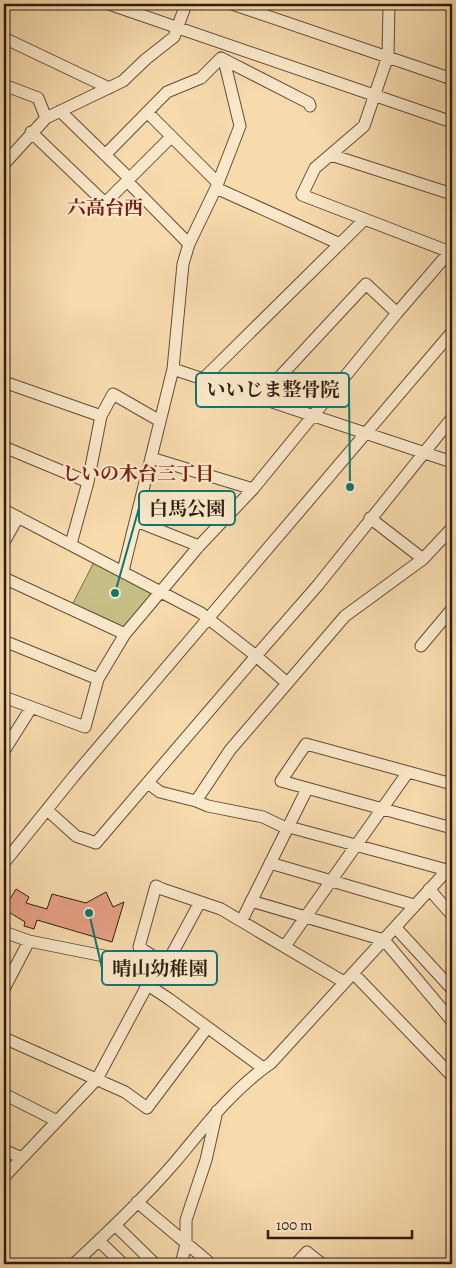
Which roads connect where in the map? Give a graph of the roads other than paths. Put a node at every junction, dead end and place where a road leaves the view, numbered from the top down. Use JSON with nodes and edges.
{"nodes":[{"id":1,"x":109,"y":4,"type":"edge"},
{"id":2,"x":186,"y":4,"type":"edge"},
{"id":3,"x":232,"y":4,"type":"edge"},
{"id":4,"x":389,"y":4,"type":"edge"},
{"id":5,"x":178,"y":27,"type":"junction"},
{"id":6,"x":4,"y":38,"type":"edge"},
{"id":7,"x":228,"y":45,"type":"junction"},
{"id":8,"x":388,"y":56,"type":"junction"},
{"id":9,"x":223,"y":59,"type":"junction"},
{"id":10,"x":452,"y":78,"type":"edge"},
{"id":11,"x":4,"y":85,"type":"edge"},
{"id":12,"x":109,"y":88,"type":"junction"},
{"id":13,"x":375,"y":94,"type":"junction"},
{"id":14,"x":310,"y":106,"type":"dead end"},
{"id":15,"x":60,"y":111,"type":"junction"},
{"id":16,"x":148,"y":113,"type":"junction"},
{"id":17,"x":46,"y":118,"type":"junction"},
{"id":18,"x":452,"y":122,"type":"edge"},
{"id":19,"x":31,"y":132,"type":"junction"},
{"id":20,"x":171,"y":136,"type":"junction"},
{"id":21,"x":106,"y":155,"type":"junction"},
{"id":22,"x":331,"y":155,"type":"junction"},
{"id":23,"x":4,"y":164,"type":"edge"},
{"id":24,"x":129,"y":180,"type":"junction"},
{"id":25,"x":217,"y":186,"type":"junction"},
{"id":26,"x":452,"y":194,"type":"edge"},
{"id":27,"x":364,"y":220,"type":"junction"},
{"id":28,"x":189,"y":244,"type":"junction"},
{"id":29,"x":340,"y":244,"type":"junction"},
{"id":30,"x":451,"y":251,"type":"edge"},
{"id":31,"x":397,"y":313,"type":"junction"},
{"id":32,"x":452,"y":332,"type":"edge"},
{"id":33,"x":173,"y":369,"type":"junction"},
{"id":34,"x":203,"y":379,"type":"junction"},
{"id":35,"x":4,"y":382,"type":"edge"},
{"id":36,"x":260,"y":398,"type":"junction"},
{"id":37,"x":101,"y":416,"type":"junction"},
{"id":38,"x":313,"y":416,"type":"junction"},
{"id":39,"x":452,"y":418,"type":"edge"},
{"id":40,"x":160,"y":421,"type":"junction"},
{"id":41,"x":366,"y":434,"type":"junction"},
{"id":42,"x":4,"y":448,"type":"edge"},
{"id":43,"x":423,"y":452,"type":"junction"},
{"id":44,"x":151,"y":458,"type":"junction"},
{"id":45,"x":452,"y":462,"type":"edge"},
{"id":46,"x":88,"y":482,"type":"junction"},
{"id":47,"x":254,"y":489,"type":"junction"},
{"id":48,"x":4,"y":510,"type":"edge"},
{"id":49,"x":18,"y":517,"type":"junction"},
{"id":50,"x":370,"y":518,"type":"junction"},
{"id":51,"x":136,"y":521,"type":"junction"},
{"id":52,"x":452,"y":528,"type":"edge"},
{"id":53,"x":4,"y":542,"type":"edge"},
{"id":54,"x":71,"y":544,"type":"junction"},
{"id":55,"x":199,"y":546,"type":"junction"},
{"id":56,"x":423,"y":558,"type":"junction"},
{"id":57,"x":123,"y":571,"type":"junction"},
{"id":58,"x":4,"y":578,"type":"edge"},
{"id":59,"x":162,"y":591,"type":"junction"},
{"id":60,"x":452,"y":609,"type":"edge"},
{"id":61,"x":208,"y":617,"type":"junction"},
{"id":62,"x":125,"y":634,"type":"junction"},
{"id":63,"x":4,"y":640,"type":"edge"},
{"id":64,"x":421,"y":646,"type":"dead end"},
{"id":65,"x":256,"y":656,"type":"junction"},
{"id":66,"x":98,"y":679,"type":"junction"},
{"id":67,"x":286,"y":683,"type":"junction"},
{"id":68,"x":4,"y":697,"type":"edge"},
{"id":69,"x":31,"y":708,"type":"junction"},
{"id":70,"x":4,"y":751,"type":"edge"},
{"id":71,"x":408,"y":772,"type":"junction"},
{"id":72,"x":148,"y":783,"type":"junction"},
{"id":73,"x":452,"y":784,"type":"edge"},
{"id":74,"x":308,"y":789,"type":"junction"},
{"id":75,"x":196,"y":801,"type":"junction"},
{"id":76,"x":383,"y":809,"type":"junction"},
{"id":77,"x":47,"y":810,"type":"junction"},
{"id":78,"x":288,"y":828,"type":"junction"},
{"id":79,"x":452,"y":828,"type":"edge"},
{"id":80,"x":357,"y":845,"type":"junction"},
{"id":81,"x":4,"y":863,"type":"edge"},
{"id":82,"x":270,"y":863,"type":"junction"},
{"id":83,"x":450,"y":867,"type":"edge"},
{"id":84,"x":331,"y":882,"type":"junction"},
{"id":85,"x":430,"y":889,"type":"junction"},
{"id":86,"x":200,"y":902,"type":"junction"},
{"id":87,"x":251,"y":902,"type":"junction"},
{"id":88,"x":414,"y":905,"type":"junction"},
{"id":89,"x":452,"y":915,"type":"edge"},
{"id":90,"x":305,"y":918,"type":"junction"},
{"id":91,"x":242,"y":920,"type":"junction"},
{"id":92,"x":396,"y":928,"type":"junction"},
{"id":93,"x":4,"y":932,"type":"edge"},
{"id":94,"x":29,"y":940,"type":"junction"},
{"id":95,"x":384,"y":940,"type":"junction"},
{"id":96,"x":285,"y":946,"type":"junction"},
{"id":97,"x":353,"y":973,"type":"junction"},
{"id":98,"x":344,"y":982,"type":"junction"},
{"id":99,"x":148,"y":984,"type":"junction"},
{"id":100,"x":4,"y":989,"type":"edge"},
{"id":101,"x":452,"y":989,"type":"edge"},
{"id":102,"x":452,"y":1021,"type":"edge"},
{"id":103,"x":207,"y":1028,"type":"junction"},
{"id":104,"x":4,"y":1038,"type":"edge"},
{"id":105,"x":264,"y":1068,"type":"junction"},
{"id":106,"x":452,"y":1076,"type":"edge"},
{"id":107,"x":97,"y":1079,"type":"junction"},
{"id":108,"x":4,"y":1094,"type":"edge"},
{"id":109,"x":218,"y":1109,"type":"junction"},
{"id":110,"x":57,"y":1121,"type":"junction"},
{"id":111,"x":4,"y":1150,"type":"edge"},
{"id":112,"x":22,"y":1158,"type":"junction"},
{"id":113,"x":4,"y":1177,"type":"edge"},
{"id":114,"x":136,"y":1202,"type":"junction"},
{"id":115,"x":115,"y":1225,"type":"junction"},
{"id":116,"x":99,"y":1241,"type":"junction"},
{"id":117,"x":186,"y":1244,"type":"junction"},
{"id":118,"x":74,"y":1264,"type":"edge"},
{"id":119,"x":123,"y":1264,"type":"edge"},
{"id":120,"x":154,"y":1264,"type":"edge"},
{"id":121,"x":181,"y":1264,"type":"edge"},
{"id":122,"x":211,"y":1264,"type":"edge"},
{"id":123,"x":296,"y":1264,"type":"edge"},
{"id":124,"x":322,"y":1264,"type":"edge"}],
"edges":[{"from":1,"to":5,"type":"street"},
{"from":2,"to":5,"type":"street"},
{"from":3,"to":8,"type":"street"},
{"from":4,"to":8,"type":"street"},
{"from":5,"to":7,"type":"street"},
{"from":5,"to":12,"type":"street"},
{"from":6,"to":12,"type":"street"},
{"from":7,"to":9,"type":"street"},
{"from":7,"to":13,"type":"street"},
{"from":8,"to":10,"type":"street"},
{"from":8,"to":13,"type":"street"},
{"from":9,"to":14,"type":"street"},
{"from":9,"to":16,"type":"street"},
{"from":9,"to":25,"type":"street"},
{"from":11,"to":17,"type":"street"},
{"from":12,"to":15,"type":"street"},
{"from":13,"to":18,"type":"street"},
{"from":13,"to":22,"type":"street"},
{"from":15,"to":17,"type":"street"},
{"from":15,"to":21,"type":"street"},
{"from":16,"to":20,"type":"street"},
{"from":16,"to":21,"type":"street"},
{"from":17,"to":19,"type":"street"},
{"from":19,"to":23,"type":"street"},
{"from":19,"to":24,"type":"street"},
{"from":20,"to":24,"type":"street"},
{"from":20,"to":25,"type":"street"},
{"from":21,"to":24,"type":"street"},
{"from":22,"to":26,"type":"street"},
{"from":22,"to":27,"type":"street"},
{"from":24,"to":28,"type":"street"},
{"from":25,"to":28,"type":"street"},
{"from":25,"to":29,"type":"street"},
{"from":27,"to":29,"type":"street"},
{"from":27,"to":30,"type":"street"},
{"from":28,"to":33,"type":"street"},
{"from":29,"to":34,"type":"street"},
{"from":30,"to":31,"type":"street"},
{"from":31,"to":36,"type":"street"},
{"from":31,"to":38,"type":"street"},
{"from":32,"to":41,"type":"street"},
{"from":33,"to":34,"type":"street"},
{"from":33,"to":40,"type":"street"},
{"from":34,"to":36,"type":"street"},
{"from":35,"to":37,"type":"street"},
{"from":36,"to":38,"type":"street"},
{"from":37,"to":40,"type":"street"},
{"from":37,"to":46,"type":"street"},
{"from":38,"to":41,"type":"street"},
{"from":38,"to":47,"type":"street"},
{"from":39,"to":43,"type":"street"},
{"from":40,"to":44,"type":"street"},
{"from":41,"to":43,"type":"street"},
{"from":41,"to":61,"type":"street"},
{"from":42,"to":46,"type":"street"},
{"from":43,"to":45,"type":"street"},
{"from":43,"to":50,"type":"street"},
{"from":44,"to":47,"type":"street"},
{"from":44,"to":51,"type":"street"},
{"from":46,"to":54,"type":"street"},
{"from":47,"to":55,"type":"street"},
{"from":48,"to":49,"type":"street"},
{"from":49,"to":53,"type":"street"},
{"from":49,"to":54,"type":"street"},
{"from":50,"to":56,"type":"street"},
{"from":50,"to":65,"type":"street"},
{"from":51,"to":55,"type":"street"},
{"from":51,"to":57,"type":"street"},
{"from":52,"to":56,"type":"street"},
{"from":54,"to":57,"type":"street"},
{"from":55,"to":59,"type":"street"},
{"from":56,"to":67,"type":"street"},
{"from":57,"to":59,"type":"street"},
{"from":58,"to":62,"type":"street"},
{"from":59,"to":61,"type":"street"},
{"from":59,"to":62,"type":"street"},
{"from":60,"to":64,"type":"street"},
{"from":61,"to":65,"type":"street"},
{"from":61,"to":77,"type":"street"},
{"from":62,"to":66,"type":"street"},
{"from":63,"to":66,"type":"street"},
{"from":65,"to":67,"type":"street"},
{"from":65,"to":72,"type":"street"},
{"from":66,"to":69,"type":"street"},
{"from":67,"to":75,"type":"street"},
{"from":68,"to":69,"type":"street"},
{"from":69,"to":70,"type":"street"},
{"from":71,"to":73,"type":"street"},
{"from":71,"to":74,"type":"street"},
{"from":71,"to":76,"type":"street"},
{"from":72,"to":75,"type":"street"},
{"from":72,"to":77,"type":"street"},
{"from":74,"to":76,"type":"street"},
{"from":74,"to":78,"type":"street"},
{"from":75,"to":78,"type":"street"},
{"from":76,"to":79,"type":"street"},
{"from":76,"to":80,"type":"street"},
{"from":77,"to":81,"type":"street"},
{"from":78,"to":80,"type":"street"},
{"from":78,"to":82,"type":"street"},
{"from":80,"to":83,"type":"street"},
{"from":80,"to":84,"type":"street"},
{"from":82,"to":84,"type":"street"},
{"from":82,"to":87,"type":"street"},
{"from":83,"to":85,"type":"street"},
{"from":84,"to":88,"type":"street"},
{"from":84,"to":90,"type":"street"},
{"from":85,"to":88,"type":"street"},
{"from":85,"to":89,"type":"street"},
{"from":86,"to":86,"type":"street"},
{"from":86,"to":91,"type":"street"},
{"from":87,"to":90,"type":"street"},
{"from":87,"to":91,"type":"street"},
{"from":88,"to":92,"type":"street"},
{"from":90,"to":95,"type":"street"},
{"from":90,"to":96,"type":"street"},
{"from":91,"to":96,"type":"street"},
{"from":92,"to":95,"type":"street"},
{"from":92,"to":101,"type":"street"},
{"from":93,"to":94,"type":"street"},
{"from":94,"to":99,"type":"street"},
{"from":94,"to":100,"type":"street"},
{"from":95,"to":97,"type":"street"},
{"from":95,"to":102,"type":"street"},
{"from":96,"to":98,"type":"street"},
{"from":97,"to":98,"type":"street"},
{"from":97,"to":106,"type":"street"},
{"from":98,"to":105,"type":"street"},
{"from":99,"to":103,"type":"street"},
{"from":99,"to":107,"type":"street"},
{"from":103,"to":105,"type":"street"},
{"from":103,"to":107,"type":"street"},
{"from":104,"to":107,"type":"street"},
{"from":105,"to":109,"type":"street"},
{"from":107,"to":110,"type":"street"},
{"from":108,"to":110,"type":"street"},
{"from":109,"to":114,"type":"street"},
{"from":109,"to":117,"type":"street"},
{"from":110,"to":112,"type":"street"},
{"from":111,"to":112,"type":"street"},
{"from":112,"to":113,"type":"street"},
{"from":114,"to":115,"type":"street"},
{"from":114,"to":117,"type":"street"},
{"from":115,"to":116,"type":"street"},
{"from":115,"to":120,"type":"street"},
{"from":116,"to":118,"type":"street"},
{"from":116,"to":119,"type":"street"},
{"from":117,"to":121,"type":"street"},
{"from":117,"to":122,"type":"street"},
{"from":123,"to":124,"type":"street"}]}
